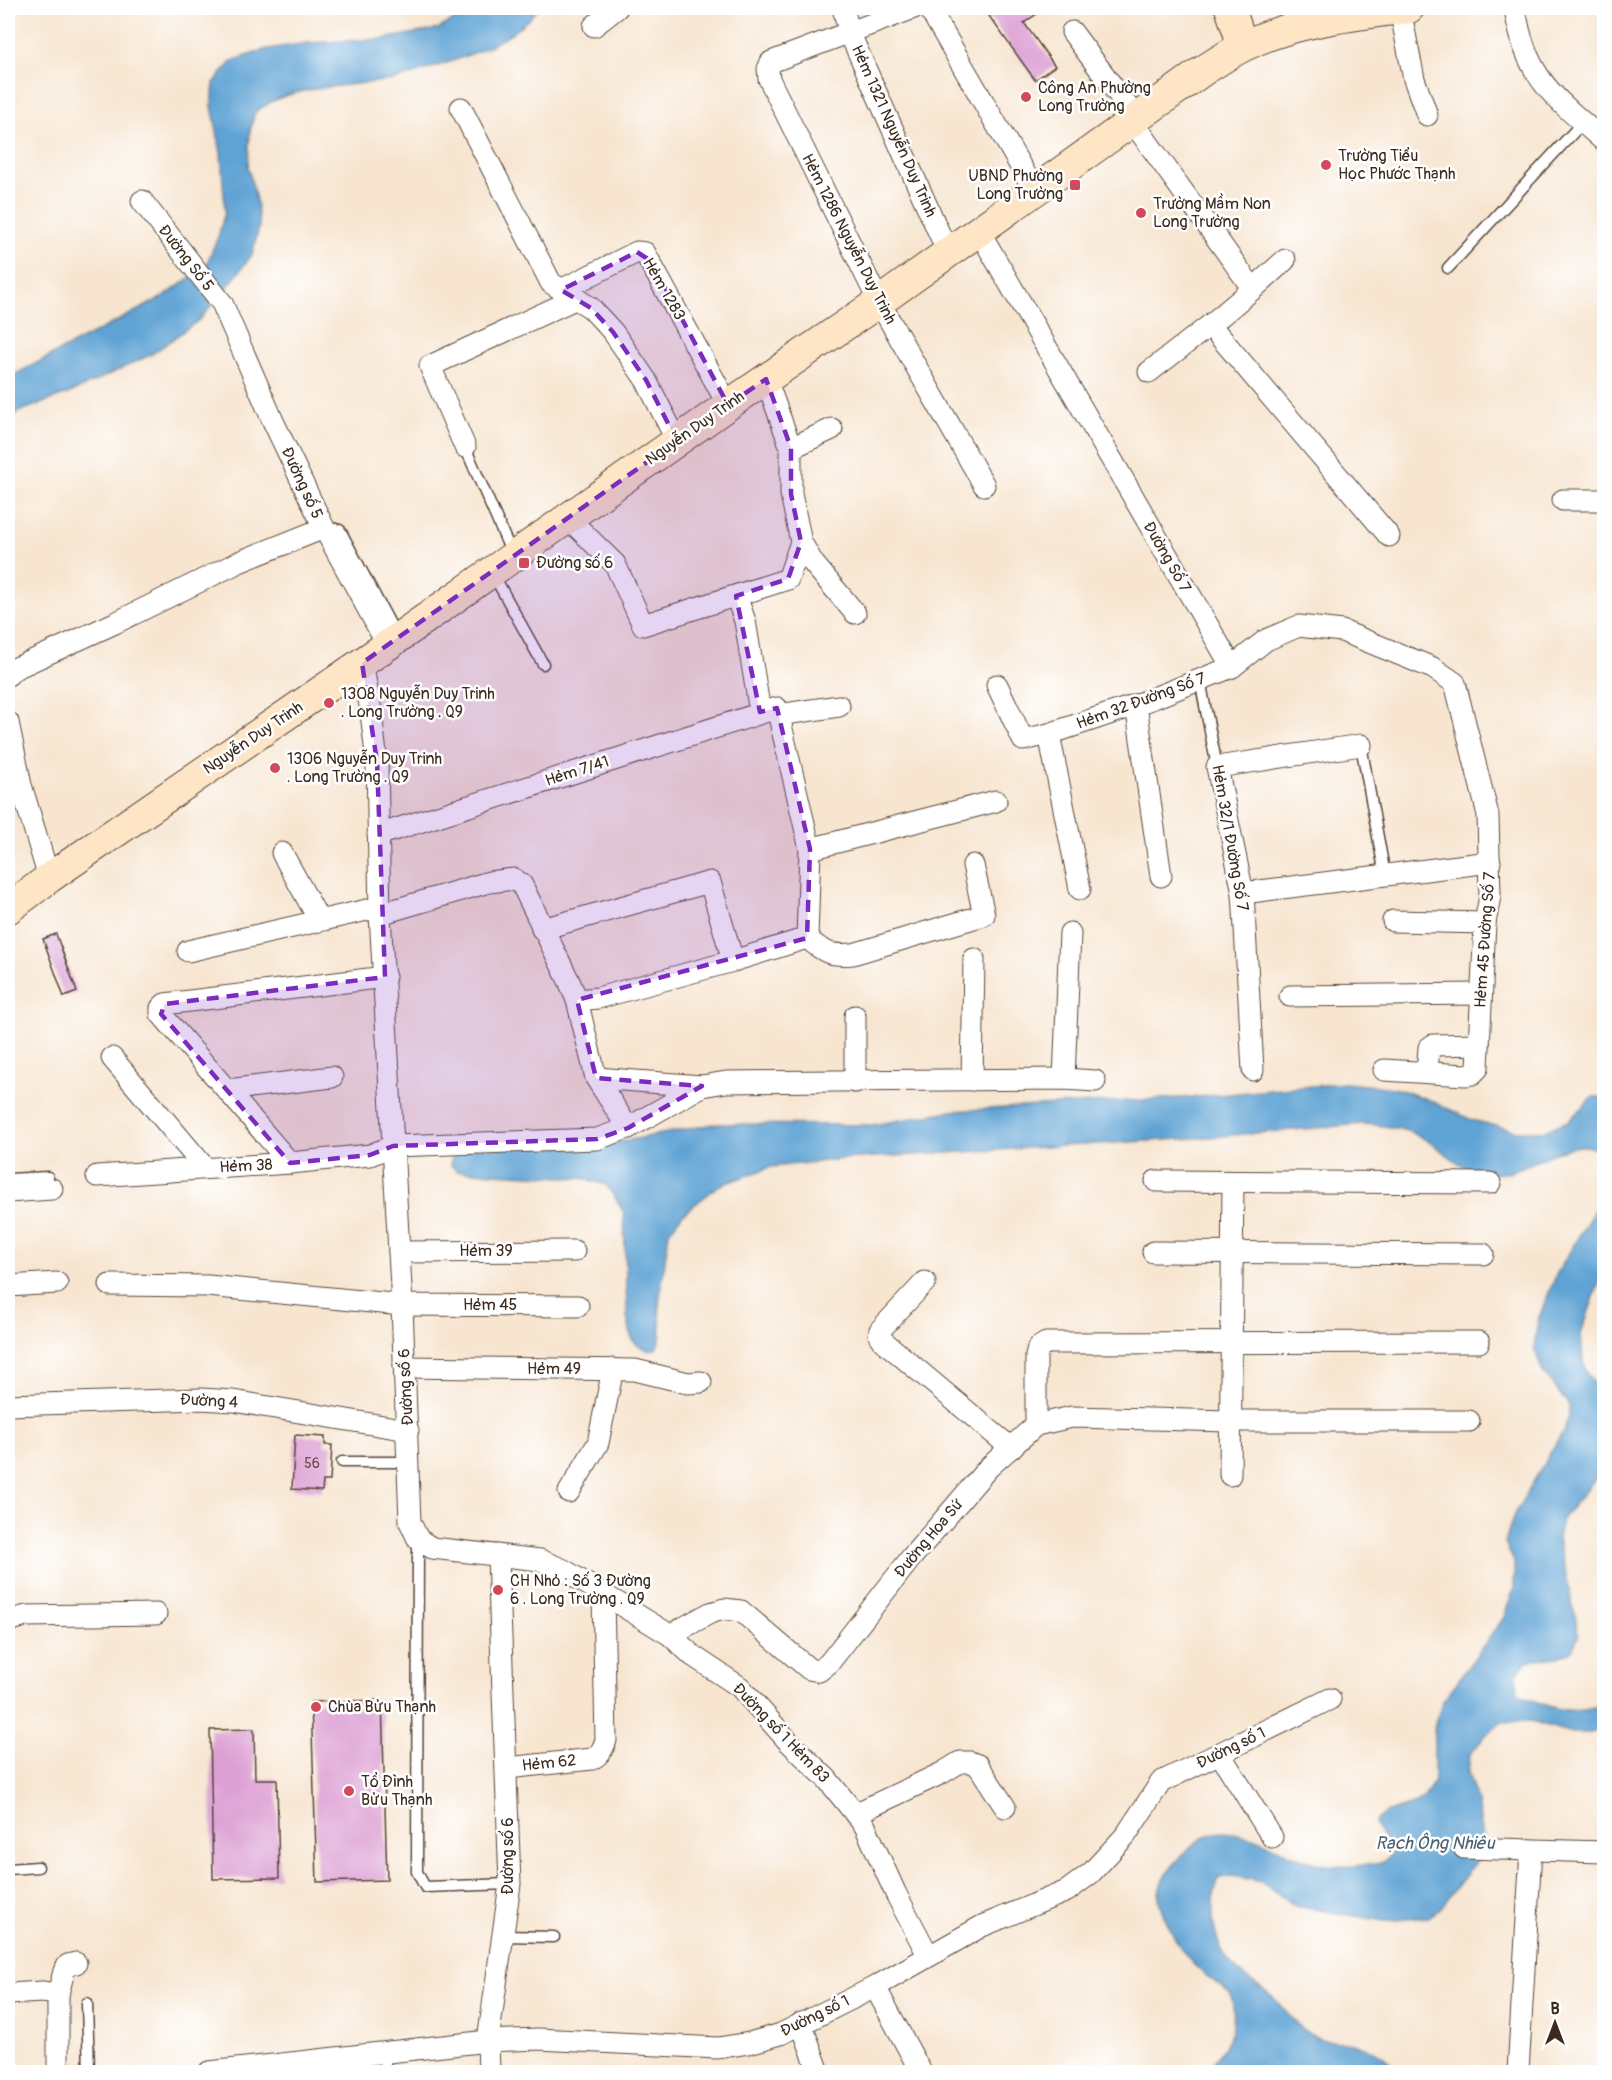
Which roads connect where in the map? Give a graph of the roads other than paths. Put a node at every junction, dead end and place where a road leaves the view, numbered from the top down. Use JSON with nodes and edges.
{"nodes":[{"id":1,"x":617,"y":8,"type":"edge"},
{"id":2,"x":843,"y":8,"type":"edge"},
{"id":3,"x":914,"y":8,"type":"edge"},
{"id":4,"x":929,"y":8,"type":"edge"},
{"id":5,"x":1230,"y":8,"type":"edge"},
{"id":6,"x":1404,"y":8,"type":"edge"},
{"id":7,"x":1515,"y":8,"type":"edge"},
{"id":8,"x":594,"y":26,"type":"dead end"},
{"id":9,"x":1072,"y":32,"type":"dead end"},
{"id":10,"x":850,"y":33,"type":"junction"},
{"id":11,"x":1244,"y":46,"type":"junction"},
{"id":12,"x":461,"y":108,"type":"dead end"},
{"id":13,"x":1427,"y":115,"type":"dead end"},
{"id":14,"x":1135,"y":120,"type":"junction"},
{"id":15,"x":1583,"y":122,"type":"junction"},
{"id":16,"x":1605,"y":141,"type":"edge"},
{"id":17,"x":1035,"y":191,"type":"junction"},
{"id":18,"x":142,"y":201,"type":"dead end"},
{"id":19,"x":979,"y":231,"type":"junction"},
{"id":20,"x":948,"y":253,"type":"junction"},
{"id":21,"x":1286,"y":260,"type":"dead end"},
{"id":22,"x":1448,"y":268,"type":"dead end"},
{"id":23,"x":1252,"y":289,"type":"junction"},
{"id":24,"x":569,"y":294,"type":"junction"},
{"id":25,"x":879,"y":302,"type":"junction"},
{"id":26,"x":225,"y":310,"type":"joint"},
{"id":27,"x":1210,"y":325,"type":"junction"},
{"id":28,"x":1149,"y":372,"type":"dead end"},
{"id":29,"x":766,"y":380,"type":"junction"},
{"id":30,"x":728,"y":405,"type":"junction"},
{"id":31,"x":832,"y":429,"type":"dead end"},
{"id":32,"x":677,"y":441,"type":"junction"},
{"id":33,"x":465,"y":447,"type":"joint"},
{"id":34,"x":791,"y":448,"type":"junction"},
{"id":35,"x":984,"y":485,"type":"dead end"},
{"id":36,"x":1563,"y":500,"type":"dead end"},
{"id":37,"x":1605,"y":500,"type":"edge"},
{"id":38,"x":568,"y":518,"type":"junction"},
{"id":39,"x":324,"y":530,"type":"junction"},
{"id":40,"x":1389,"y":537,"type":"dead end"},
{"id":41,"x":801,"y":542,"type":"junction"},
{"id":42,"x":502,"y":564,"type":"junction"},
{"id":43,"x":736,"y":596,"type":"junction"},
{"id":44,"x":855,"y":613,"type":"dead end"},
{"id":45,"x":393,"y":641,"type":"junction"},
{"id":46,"x":362,"y":663,"type":"junction"},
{"id":47,"x":543,"y":664,"type":"dead end"},
{"id":48,"x":1232,"y":667,"type":"junction"},
{"id":49,"x":8,"y":675,"type":"edge"},
{"id":50,"x":1200,"y":680,"type":"junction"},
{"id":51,"x":997,"y":685,"type":"dead end"},
{"id":52,"x":1136,"y":705,"type":"junction"},
{"id":53,"x":839,"y":706,"type":"dead end"},
{"id":54,"x":771,"y":712,"type":"junction"},
{"id":55,"x":8,"y":722,"type":"edge"},
{"id":56,"x":1049,"y":734,"type":"junction"},
{"id":57,"x":1361,"y":745,"type":"joint"},
{"id":58,"x":1217,"y":767,"type":"junction"},
{"id":59,"x":996,"y":801,"type":"dead end"},
{"id":60,"x":378,"y":835,"type":"junction"},
{"id":61,"x":810,"y":849,"type":"junction"},
{"id":62,"x":282,"y":853,"type":"dead end"},
{"id":63,"x":1490,"y":862,"type":"junction"},
{"id":64,"x":973,"y":865,"type":"dead end"},
{"id":65,"x":1385,"y":875,"type":"junction"},
{"id":66,"x":1161,"y":876,"type":"dead end"},
{"id":67,"x":49,"y":878,"type":"junction"},
{"id":68,"x":1080,"y":889,"type":"dead end"},
{"id":69,"x":1243,"y":892,"type":"junction"},
{"id":70,"x":8,"y":909,"type":"edge"},
{"id":71,"x":380,"y":910,"type":"junction"},
{"id":72,"x":319,"y":921,"type":"junction"},
{"id":73,"x":1392,"y":921,"type":"dead end"},
{"id":74,"x":1485,"y":923,"type":"junction"},
{"id":75,"x":542,"y":928,"type":"junction"},
{"id":76,"x":1070,"y":933,"type":"dead end"},
{"id":77,"x":807,"y":938,"type":"junction"},
{"id":78,"x":188,"y":951,"type":"dead end"},
{"id":79,"x":974,"y":959,"type":"dead end"},
{"id":80,"x":733,"y":961,"type":"junction"},
{"id":81,"x":385,"y":977,"type":"junction"},
{"id":82,"x":1481,"y":994,"type":"junction"},
{"id":83,"x":1290,"y":996,"type":"dead end"},
{"id":84,"x":577,"y":1000,"type":"junction"},
{"id":85,"x":855,"y":1016,"type":"dead end"},
{"id":86,"x":1479,"y":1044,"type":"junction"},
{"id":87,"x":112,"y":1059,"type":"dead end"},
{"id":88,"x":1253,"y":1070,"type":"dead end"},
{"id":89,"x":1384,"y":1070,"type":"dead end"},
{"id":90,"x":1427,"y":1072,"type":"junction"},
{"id":91,"x":332,"y":1077,"type":"dead end"},
{"id":92,"x":597,"y":1078,"type":"junction"},
{"id":93,"x":1064,"y":1079,"type":"junction"},
{"id":94,"x":972,"y":1080,"type":"junction"},
{"id":95,"x":1095,"y":1081,"type":"dead end"},
{"id":96,"x":855,"y":1082,"type":"junction"},
{"id":97,"x":702,"y":1086,"type":"junction"},
{"id":98,"x":227,"y":1090,"type":"junction"},
{"id":99,"x":628,"y":1128,"type":"junction"},
{"id":100,"x":393,"y":1146,"type":"junction"},
{"id":101,"x":290,"y":1164,"type":"junction"},
{"id":102,"x":205,"y":1168,"type":"junction"},
{"id":103,"x":98,"y":1176,"type":"dead end"},
{"id":104,"x":8,"y":1179,"type":"edge"},
{"id":105,"x":1156,"y":1181,"type":"dead end"},
{"id":106,"x":1233,"y":1182,"type":"junction"},
{"id":107,"x":50,"y":1183,"type":"joint"},
{"id":108,"x":1490,"y":1183,"type":"dead end"},
{"id":109,"x":8,"y":1192,"type":"edge"},
{"id":110,"x":574,"y":1251,"type":"dead end"},
{"id":111,"x":399,"y":1252,"type":"junction"},
{"id":112,"x":1153,"y":1252,"type":"dead end"},
{"id":113,"x":1232,"y":1253,"type":"junction"},
{"id":114,"x":1482,"y":1254,"type":"dead end"},
{"id":115,"x":925,"y":1282,"type":"dead end"},
{"id":116,"x":57,"y":1283,"type":"dead end"},
{"id":117,"x":110,"y":1285,"type":"dead end"},
{"id":118,"x":8,"y":1286,"type":"edge"},
{"id":119,"x":402,"y":1305,"type":"junction"},
{"id":120,"x":578,"y":1306,"type":"dead end"},
{"id":121,"x":1231,"y":1341,"type":"junction"},
{"id":122,"x":1479,"y":1342,"type":"dead end"},
{"id":123,"x":404,"y":1367,"type":"junction"},
{"id":124,"x":613,"y":1369,"type":"junction"},
{"id":125,"x":701,"y":1382,"type":"dead end"},
{"id":126,"x":8,"y":1405,"type":"edge"},
{"id":127,"x":1230,"y":1421,"type":"junction"},
{"id":128,"x":1469,"y":1421,"type":"dead end"},
{"id":129,"x":1036,"y":1425,"type":"junction"},
{"id":130,"x":408,"y":1430,"type":"junction"},
{"id":131,"x":1011,"y":1448,"type":"junction"},
{"id":132,"x":342,"y":1462,"type":"dead end"},
{"id":133,"x":408,"y":1462,"type":"junction"},
{"id":134,"x":1230,"y":1475,"type":"dead end"},
{"id":135,"x":569,"y":1492,"type":"dead end"},
{"id":136,"x":418,"y":1539,"type":"junction"},
{"id":137,"x":498,"y":1555,"type":"junction"},
{"id":138,"x":603,"y":1594,"type":"junction"},
{"id":139,"x":156,"y":1614,"type":"dead end"},
{"id":140,"x":8,"y":1621,"type":"edge"},
{"id":141,"x":670,"y":1635,"type":"junction"},
{"id":142,"x":1330,"y":1699,"type":"dead end"},
{"id":143,"x":1221,"y":1754,"type":"junction"},
{"id":144,"x":507,"y":1768,"type":"junction"},
{"id":145,"x":1005,"y":1807,"type":"dead end"},
{"id":146,"x":855,"y":1814,"type":"junction"},
{"id":147,"x":1272,"y":1838,"type":"dead end"},
{"id":148,"x":1464,"y":1848,"type":"dead end"},
{"id":149,"x":1531,"y":1850,"type":"junction"},
{"id":150,"x":1605,"y":1852,"type":"edge"},
{"id":151,"x":38,"y":1867,"type":"dead end"},
{"id":152,"x":8,"y":1869,"type":"edge"},
{"id":153,"x":510,"y":1884,"type":"junction"},
{"id":154,"x":503,"y":1936,"type":"junction"},
{"id":155,"x":554,"y":1936,"type":"dead end"},
{"id":156,"x":928,"y":1955,"type":"junction"},
{"id":157,"x":76,"y":1963,"type":"dead end"},
{"id":158,"x":875,"y":1987,"type":"junction"},
{"id":159,"x":8,"y":1994,"type":"edge"},
{"id":160,"x":58,"y":1994,"type":"junction"},
{"id":161,"x":87,"y":2003,"type":"dead end"},
{"id":162,"x":801,"y":2023,"type":"junction"},
{"id":163,"x":488,"y":2041,"type":"junction"},
{"id":164,"x":385,"y":2063,"type":"edge"},
{"id":165,"x":58,"y":2073,"type":"edge"},
{"id":166,"x":89,"y":2073,"type":"edge"},
{"id":167,"x":209,"y":2073,"type":"edge"},
{"id":168,"x":489,"y":2073,"type":"edge"},
{"id":169,"x":819,"y":2073,"type":"edge"},
{"id":170,"x":921,"y":2073,"type":"edge"},
{"id":171,"x":1518,"y":2073,"type":"edge"}],
"edges":[{"from":1,"to":8,"type":"street"},
{"from":2,"to":10,"type":"street","name":"Hẻm 1321 Nguyễn Duy Trinh"},
{"from":3,"to":10,"type":"street"},
{"from":4,"to":17,"type":"street"},
{"from":5,"to":11,"type":"main road"},
{"from":6,"to":11,"type":"main road","name":"Nguyễn Duy Trinh"},
{"from":6,"to":13,"type":"street"},
{"from":7,"to":15,"type":"street"},
{"from":9,"to":14,"type":"street"},
{"from":10,"to":20,"type":"street","name":"Hẻm 1321 Nguyễn Duy Trinh"},
{"from":10,"to":25,"type":"street","name":"Hẻm 1286 Nguyễn Duy Trinh"},
{"from":11,"to":14,"type":"main road","name":"Nguyễn Duy Trinh"},
{"from":12,"to":24,"type":"street"},
{"from":14,"to":17,"type":"main road","name":"Nguyễn Duy Trinh"},
{"from":14,"to":23,"type":"street"},
{"from":15,"to":16,"type":"street"},
{"from":15,"to":22,"type":"lane"},
{"from":17,"to":19,"type":"main road","name":"Nguyễn Duy Trinh"},
{"from":18,"to":26,"type":"street","name":"Đường Số 5"},
{"from":19,"to":20,"type":"main road","name":"Nguyễn Duy Trinh"},
{"from":19,"to":48,"type":"street","name":"Đường Số 7"},
{"from":20,"to":25,"type":"main road","name":"Nguyễn Duy Trinh"},
{"from":21,"to":23,"type":"street"},
{"from":23,"to":27,"type":"street"},
{"from":24,"to":30,"type":"street","name":"Hẻm 1283"},
{"from":24,"to":32,"type":"street"},
{"from":24,"to":33,"type":"street"},
{"from":25,"to":29,"type":"main road","name":"Nguyễn Duy Trinh"},
{"from":25,"to":35,"type":"street","name":"Hẻm 1286 Nguyễn Duy Trinh"},
{"from":26,"to":39,"type":"street","name":"Đường số 5"},
{"from":27,"to":28,"type":"street"},
{"from":27,"to":40,"type":"street"},
{"from":29,"to":30,"type":"main road","name":"Nguyễn Duy Trinh"},
{"from":29,"to":34,"type":"street"},
{"from":30,"to":32,"type":"main road","name":"Nguyễn Duy Trinh"},
{"from":31,"to":34,"type":"street"},
{"from":32,"to":38,"type":"main road","name":"Nguyễn Duy Trinh"},
{"from":33,"to":42,"type":"lane"},
{"from":34,"to":41,"type":"street"},
{"from":36,"to":37,"type":"street"},
{"from":38,"to":42,"type":"main road","name":"Nguyễn Duy Trinh"},
{"from":38,"to":43,"type":"street"},
{"from":39,"to":45,"type":"street","name":"Đường số 5"},
{"from":39,"to":49,"type":"street"},
{"from":41,"to":43,"type":"street"},
{"from":41,"to":44,"type":"street"},
{"from":42,"to":45,"type":"main road","name":"Nguyễn Duy Trinh"},
{"from":42,"to":47,"type":"lane"},
{"from":43,"to":54,"type":"street"},
{"from":45,"to":46,"type":"main road","name":"Nguyễn Duy Trinh"},
{"from":46,"to":60,"type":"street","name":"Đường số 6"},
{"from":46,"to":67,"type":"main road","name":"Nguyễn Duy Trinh"},
{"from":48,"to":50,"type":"street","name":"Hẻm 32 Đường Số 7"},
{"from":48,"to":63,"type":"street","name":"Hẻm 45 Đường Số 7"},
{"from":50,"to":52,"type":"street","name":"Hẻm 32 Đường Số 7"},
{"from":50,"to":58,"type":"lane","name":"Hẻm 32/1 Đường Số 7"},
{"from":51,"to":56,"type":"street","name":"Hẻm 32 Đường Số 7"},
{"from":52,"to":56,"type":"street","name":"Hẻm 32 Đường Số 7"},
{"from":52,"to":66,"type":"street"},
{"from":53,"to":54,"type":"street","name":"Hẻm 7/41"},
{"from":54,"to":60,"type":"street","name":"Hẻm 7/41"},
{"from":54,"to":61,"type":"street"},
{"from":55,"to":67,"type":"street"},
{"from":56,"to":68,"type":"street"},
{"from":57,"to":58,"type":"street"},
{"from":57,"to":65,"type":"lane"},
{"from":58,"to":69,"type":"street","name":"Hẻm 32/1 Đường Số 7"},
{"from":59,"to":61,"type":"street"},
{"from":60,"to":71,"type":"street","name":"Đường số 6"},
{"from":61,"to":77,"type":"street"},
{"from":62,"to":72,"type":"street"},
{"from":63,"to":65,"type":"street"},
{"from":63,"to":74,"type":"street","name":"Hẻm 45 Đường Số 7"},
{"from":64,"to":77,"type":"street"},
{"from":65,"to":69,"type":"street"},
{"from":67,"to":70,"type":"main road","name":"Nguyễn Duy Trinh"},
{"from":69,"to":88,"type":"street","name":"Hẻm 32/1 Đường Số 7"},
{"from":71,"to":72,"type":"street"},
{"from":71,"to":75,"type":"street"},
{"from":71,"to":81,"type":"street","name":"Đường số 6"},
{"from":72,"to":78,"type":"street"},
{"from":73,"to":74,"type":"street"},
{"from":74,"to":82,"type":"street","name":"Hẻm 45 Đường Số 7"},
{"from":75,"to":80,"type":"street"},
{"from":75,"to":84,"type":"street"},
{"from":76,"to":93,"type":"street"},
{"from":77,"to":80,"type":"street"},
{"from":79,"to":94,"type":"street"},
{"from":80,"to":84,"type":"street"},
{"from":81,"to":98,"type":"street"},
{"from":81,"to":100,"type":"street","name":"Đường số 6"},
{"from":82,"to":83,"type":"street"},
{"from":82,"to":86,"type":"street","name":"Hẻm 45 Đường Số 7"},
{"from":84,"to":92,"type":"street"},
{"from":85,"to":96,"type":"street"},
{"from":86,"to":90,"type":"street"},
{"from":86,"to":90,"type":"street","name":"Hẻm 45 Đường Số 7"},
{"from":87,"to":102,"type":"street"},
{"from":89,"to":90,"type":"street","name":"Hẻm 45 Đường Số 7"},
{"from":91,"to":98,"type":"street"},
{"from":92,"to":97,"type":"street"},
{"from":92,"to":99,"type":"street"},
{"from":93,"to":94,"type":"street"},
{"from":93,"to":95,"type":"street"},
{"from":94,"to":96,"type":"street"},
{"from":96,"to":97,"type":"street"},
{"from":97,"to":99,"type":"street","name":"Hẻm 38"},
{"from":98,"to":101,"type":"street"},
{"from":99,"to":100,"type":"street","name":"Hẻm 38"},
{"from":100,"to":101,"type":"street","name":"Hẻm 38"},
{"from":100,"to":111,"type":"street","name":"Đường số 6"},
{"from":101,"to":102,"type":"street","name":"Hẻm 38"},
{"from":102,"to":103,"type":"street","name":"Hẻm 38"},
{"from":104,"to":107,"type":"lane"},
{"from":105,"to":106,"type":"street"},
{"from":106,"to":108,"type":"street"},
{"from":106,"to":113,"type":"street"},
{"from":107,"to":109,"type":"street"},
{"from":110,"to":111,"type":"street","name":"Hẻm 39"},
{"from":111,"to":119,"type":"street","name":"Đường số 6"},
{"from":112,"to":113,"type":"street"},
{"from":113,"to":114,"type":"street"},
{"from":113,"to":121,"type":"street"},
{"from":115,"to":131,"type":"street"},
{"from":116,"to":118,"type":"street"},
{"from":117,"to":119,"type":"street","name":"Hẻm 45"},
{"from":119,"to":120,"type":"street","name":"Hẻm 45"},
{"from":119,"to":123,"type":"street","name":"Đường số 6"},
{"from":121,"to":122,"type":"street"},
{"from":121,"to":127,"type":"street"},
{"from":121,"to":129,"type":"street"},
{"from":123,"to":124,"type":"street","name":"Hẻm 49"},
{"from":123,"to":130,"type":"street","name":"Đường số 6"},
{"from":124,"to":125,"type":"street","name":"Hẻm 49"},
{"from":124,"to":135,"type":"street"},
{"from":126,"to":130,"type":"street","name":"Đường 4"},
{"from":127,"to":128,"type":"street"},
{"from":127,"to":129,"type":"street"},
{"from":127,"to":134,"type":"street"},
{"from":129,"to":131,"type":"street","name":"Đường Hoa Sứ"},
{"from":130,"to":133,"type":"street","name":"Đường số 6"},
{"from":131,"to":141,"type":"street","name":"Đường Hoa Sứ"},
{"from":132,"to":133,"type":"lane"},
{"from":133,"to":136,"type":"street","name":"Đường số 6"},
{"from":136,"to":137,"type":"street"},
{"from":136,"to":153,"type":"lane"},
{"from":137,"to":138,"type":"street","name":"Đường số 1 Hẻm 83"},
{"from":137,"to":144,"type":"street","name":"Đường số 6"},
{"from":138,"to":141,"type":"street","name":"Đường số 1 Hẻm 83"},
{"from":138,"to":144,"type":"street","name":"Hẻm 62"},
{"from":139,"to":140,"type":"street"},
{"from":141,"to":146,"type":"street","name":"Đường số 1 Hẻm 83"},
{"from":142,"to":143,"type":"street","name":"Đường số 1"},
{"from":143,"to":147,"type":"street"},
{"from":143,"to":156,"type":"street","name":"Đường số 1"},
{"from":144,"to":153,"type":"street","name":"Đường số 6"},
{"from":145,"to":146,"type":"street"},
{"from":146,"to":156,"type":"street","name":"Đường số 1 Hẻm 83"},
{"from":148,"to":149,"type":"street"},
{"from":149,"to":150,"type":"street"},
{"from":149,"to":171,"type":"street"},
{"from":151,"to":152,"type":"lane"},
{"from":153,"to":154,"type":"street","name":"Đường số 6"},
{"from":154,"to":155,"type":"lane"},
{"from":154,"to":163,"type":"street","name":"Đường số 6"},
{"from":156,"to":158,"type":"street","name":"Đường số 1"},
{"from":157,"to":160,"type":"street"},
{"from":158,"to":162,"type":"street","name":"Đường số 1"},
{"from":158,"to":170,"type":"street"},
{"from":159,"to":160,"type":"street"},
{"from":160,"to":165,"type":"street"},
{"from":161,"to":166,"type":"lane"},
{"from":162,"to":163,"type":"street","name":"Đường số 1"},
{"from":162,"to":169,"type":"street"},
{"from":163,"to":164,"type":"street","name":"Đường số 1"},
{"from":163,"to":168,"type":"street","name":"Đường số 6"},
{"from":164,"to":167,"type":"street","name":"Đường số 1"}]}
